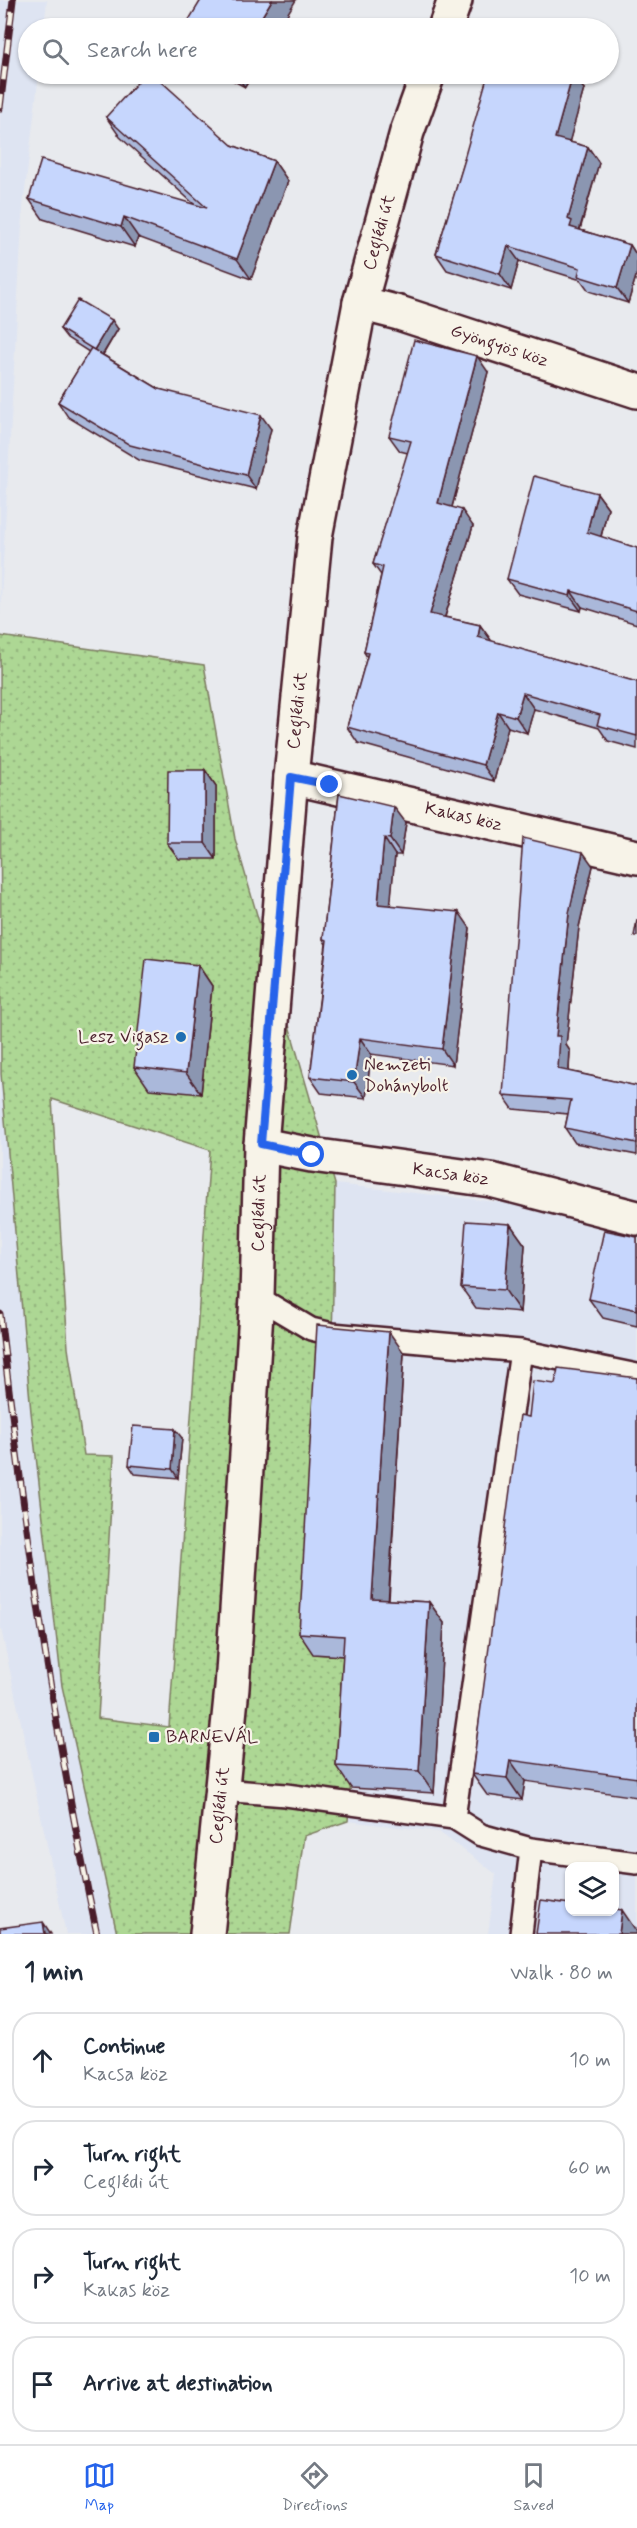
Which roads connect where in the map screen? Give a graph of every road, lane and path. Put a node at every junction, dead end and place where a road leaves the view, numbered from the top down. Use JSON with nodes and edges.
{"nodes":[{"id":1,"x":455,"y":0,"type":"edge"},
{"id":2,"x":449,"y":18,"type":"edge"},
{"id":3,"x":424,"y":84,"type":"edge"},
{"id":4,"x":360,"y":303,"type":"junction"},
{"id":5,"x":637,"y":391,"type":"edge"},
{"id":6,"x":291,"y":777,"type":"junction"},
{"id":7,"x":637,"y":857,"type":"edge"},
{"id":8,"x":261,"y":1144,"type":"junction"},
{"id":9,"x":637,"y":1218,"type":"edge"},
{"id":10,"x":257,"y":1297,"type":"junction"},
{"id":11,"x":521,"y":1350,"type":"junction"},
{"id":12,"x":637,"y":1375,"type":"edge"},
{"id":13,"x":221,"y":1790,"type":"junction"},
{"id":14,"x":454,"y":1818,"type":"junction"},
{"id":15,"x":531,"y":1849,"type":"junction"},
{"id":16,"x":637,"y":1863,"type":"edge"},
{"id":17,"x":207,"y":1934,"type":"edge"},
{"id":18,"x":521,"y":1934,"type":"edge"}],
"edges":[{"from":1,"to":2,"type":"main road"},
{"from":3,"to":4,"type":"main road","name":"Ceglédi út"},
{"from":4,"to":5,"type":"main road","name":"Gyöngyös köz"},
{"from":4,"to":6,"type":"main road","name":"Ceglédi út"},
{"from":6,"to":7,"type":"main road","name":"Kakas köz"},
{"from":6,"to":8,"type":"main road","name":"Ceglédi út"},
{"from":8,"to":9,"type":"main road","name":"Kacsa köz"},
{"from":8,"to":10,"type":"main road","name":"Ceglédi út"},
{"from":10,"to":11,"type":"lane"},
{"from":10,"to":13,"type":"main road","name":"Ceglédi út"},
{"from":11,"to":12,"type":"lane"},
{"from":11,"to":14,"type":"lane"},
{"from":13,"to":14,"type":"lane"},
{"from":13,"to":17,"type":"main road","name":"Ceglédi út"},
{"from":14,"to":15,"type":"lane"},
{"from":15,"to":16,"type":"lane"},
{"from":15,"to":18,"type":"lane"}]}
